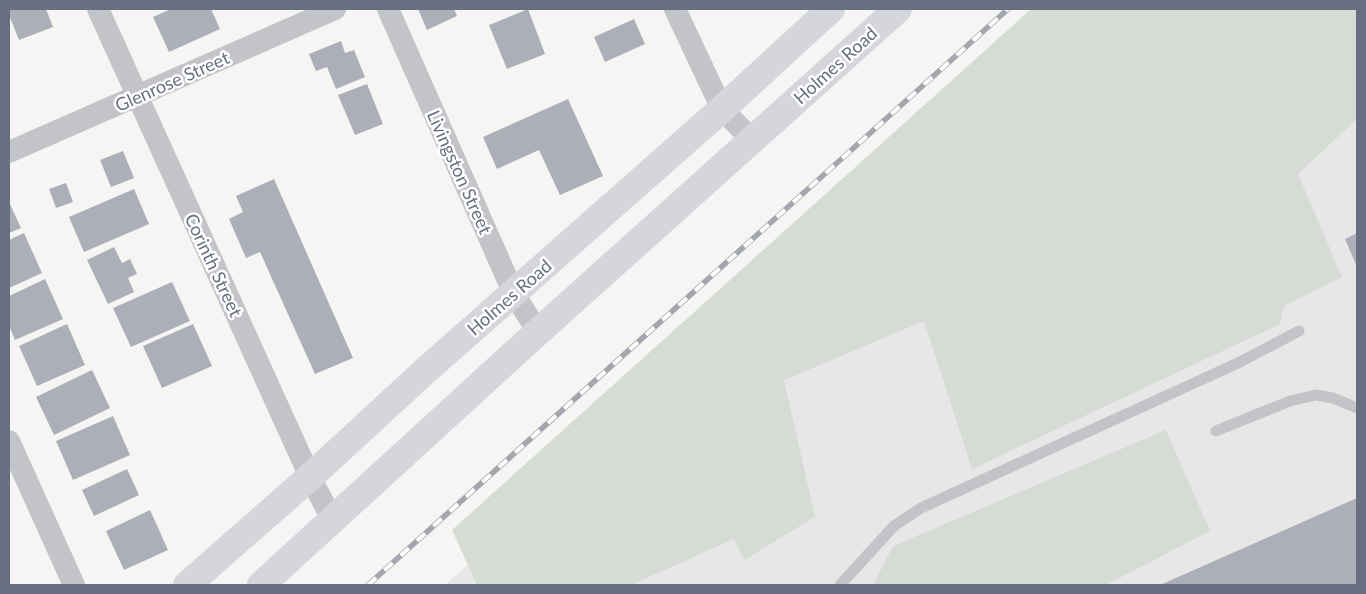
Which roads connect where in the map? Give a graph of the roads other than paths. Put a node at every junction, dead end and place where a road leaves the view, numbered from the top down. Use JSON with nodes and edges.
{"nodes":[{"id":1,"x":98,"y":9,"type":"edge"},
{"id":2,"x":334,"y":9,"type":"edge"},
{"id":3,"x":388,"y":9,"type":"edge"},
{"id":4,"x":675,"y":9,"type":"edge"},
{"id":5,"x":831,"y":9,"type":"edge"},
{"id":6,"x":898,"y":9,"type":"edge"},
{"id":7,"x":136,"y":96,"type":"junction"},
{"id":8,"x":722,"y":109,"type":"junction"},
{"id":9,"x":752,"y":140,"type":"junction"},
{"id":10,"x":9,"y":152,"type":"edge"},
{"id":11,"x":514,"y":294,"type":"junction"},
{"id":12,"x":1299,"y":331,"type":"dead end"},
{"id":13,"x":538,"y":332,"type":"junction"},
{"id":14,"x":1357,"y":408,"type":"edge"},
{"id":15,"x":1216,"y":431,"type":"dead end"},
{"id":16,"x":9,"y":440,"type":"edge"},
{"id":17,"x":310,"y":477,"type":"junction"},
{"id":18,"x":332,"y":519,"type":"junction"},
{"id":19,"x":74,"y":585,"type":"edge"},
{"id":20,"x":187,"y":585,"type":"edge"},
{"id":21,"x":261,"y":585,"type":"edge"},
{"id":22,"x":840,"y":585,"type":"edge"}],
"edges":[{"from":1,"to":7,"type":"street","name":"Corinth Street"},
{"from":2,"to":7,"type":"street","name":"Glenrose Street"},
{"from":3,"to":11,"type":"street","name":"Livingston Street"},
{"from":4,"to":8,"type":"street"},
{"from":5,"to":8,"type":"main road","name":"Holmes Road"},
{"from":6,"to":9,"type":"main road","name":"Holmes Road"},
{"from":7,"to":10,"type":"street","name":"Glenrose Street"},
{"from":7,"to":17,"type":"street","name":"Corinth Street"},
{"from":8,"to":9,"type":"street"},
{"from":8,"to":11,"type":"main road","name":"Holmes Road"},
{"from":9,"to":13,"type":"main road","name":"Holmes Road"},
{"from":11,"to":13,"type":"street","name":"Livingston Street"},
{"from":11,"to":17,"type":"main road","name":"Holmes Road"},
{"from":12,"to":22,"type":"lane"},
{"from":13,"to":18,"type":"main road","name":"Holmes Road"},
{"from":14,"to":15,"type":"lane"},
{"from":16,"to":19,"type":"street"},
{"from":17,"to":18,"type":"street","name":"Corinth Street"},
{"from":17,"to":20,"type":"main road","name":"Holmes Road"},
{"from":18,"to":21,"type":"main road","name":"Holmes Road"}]}
